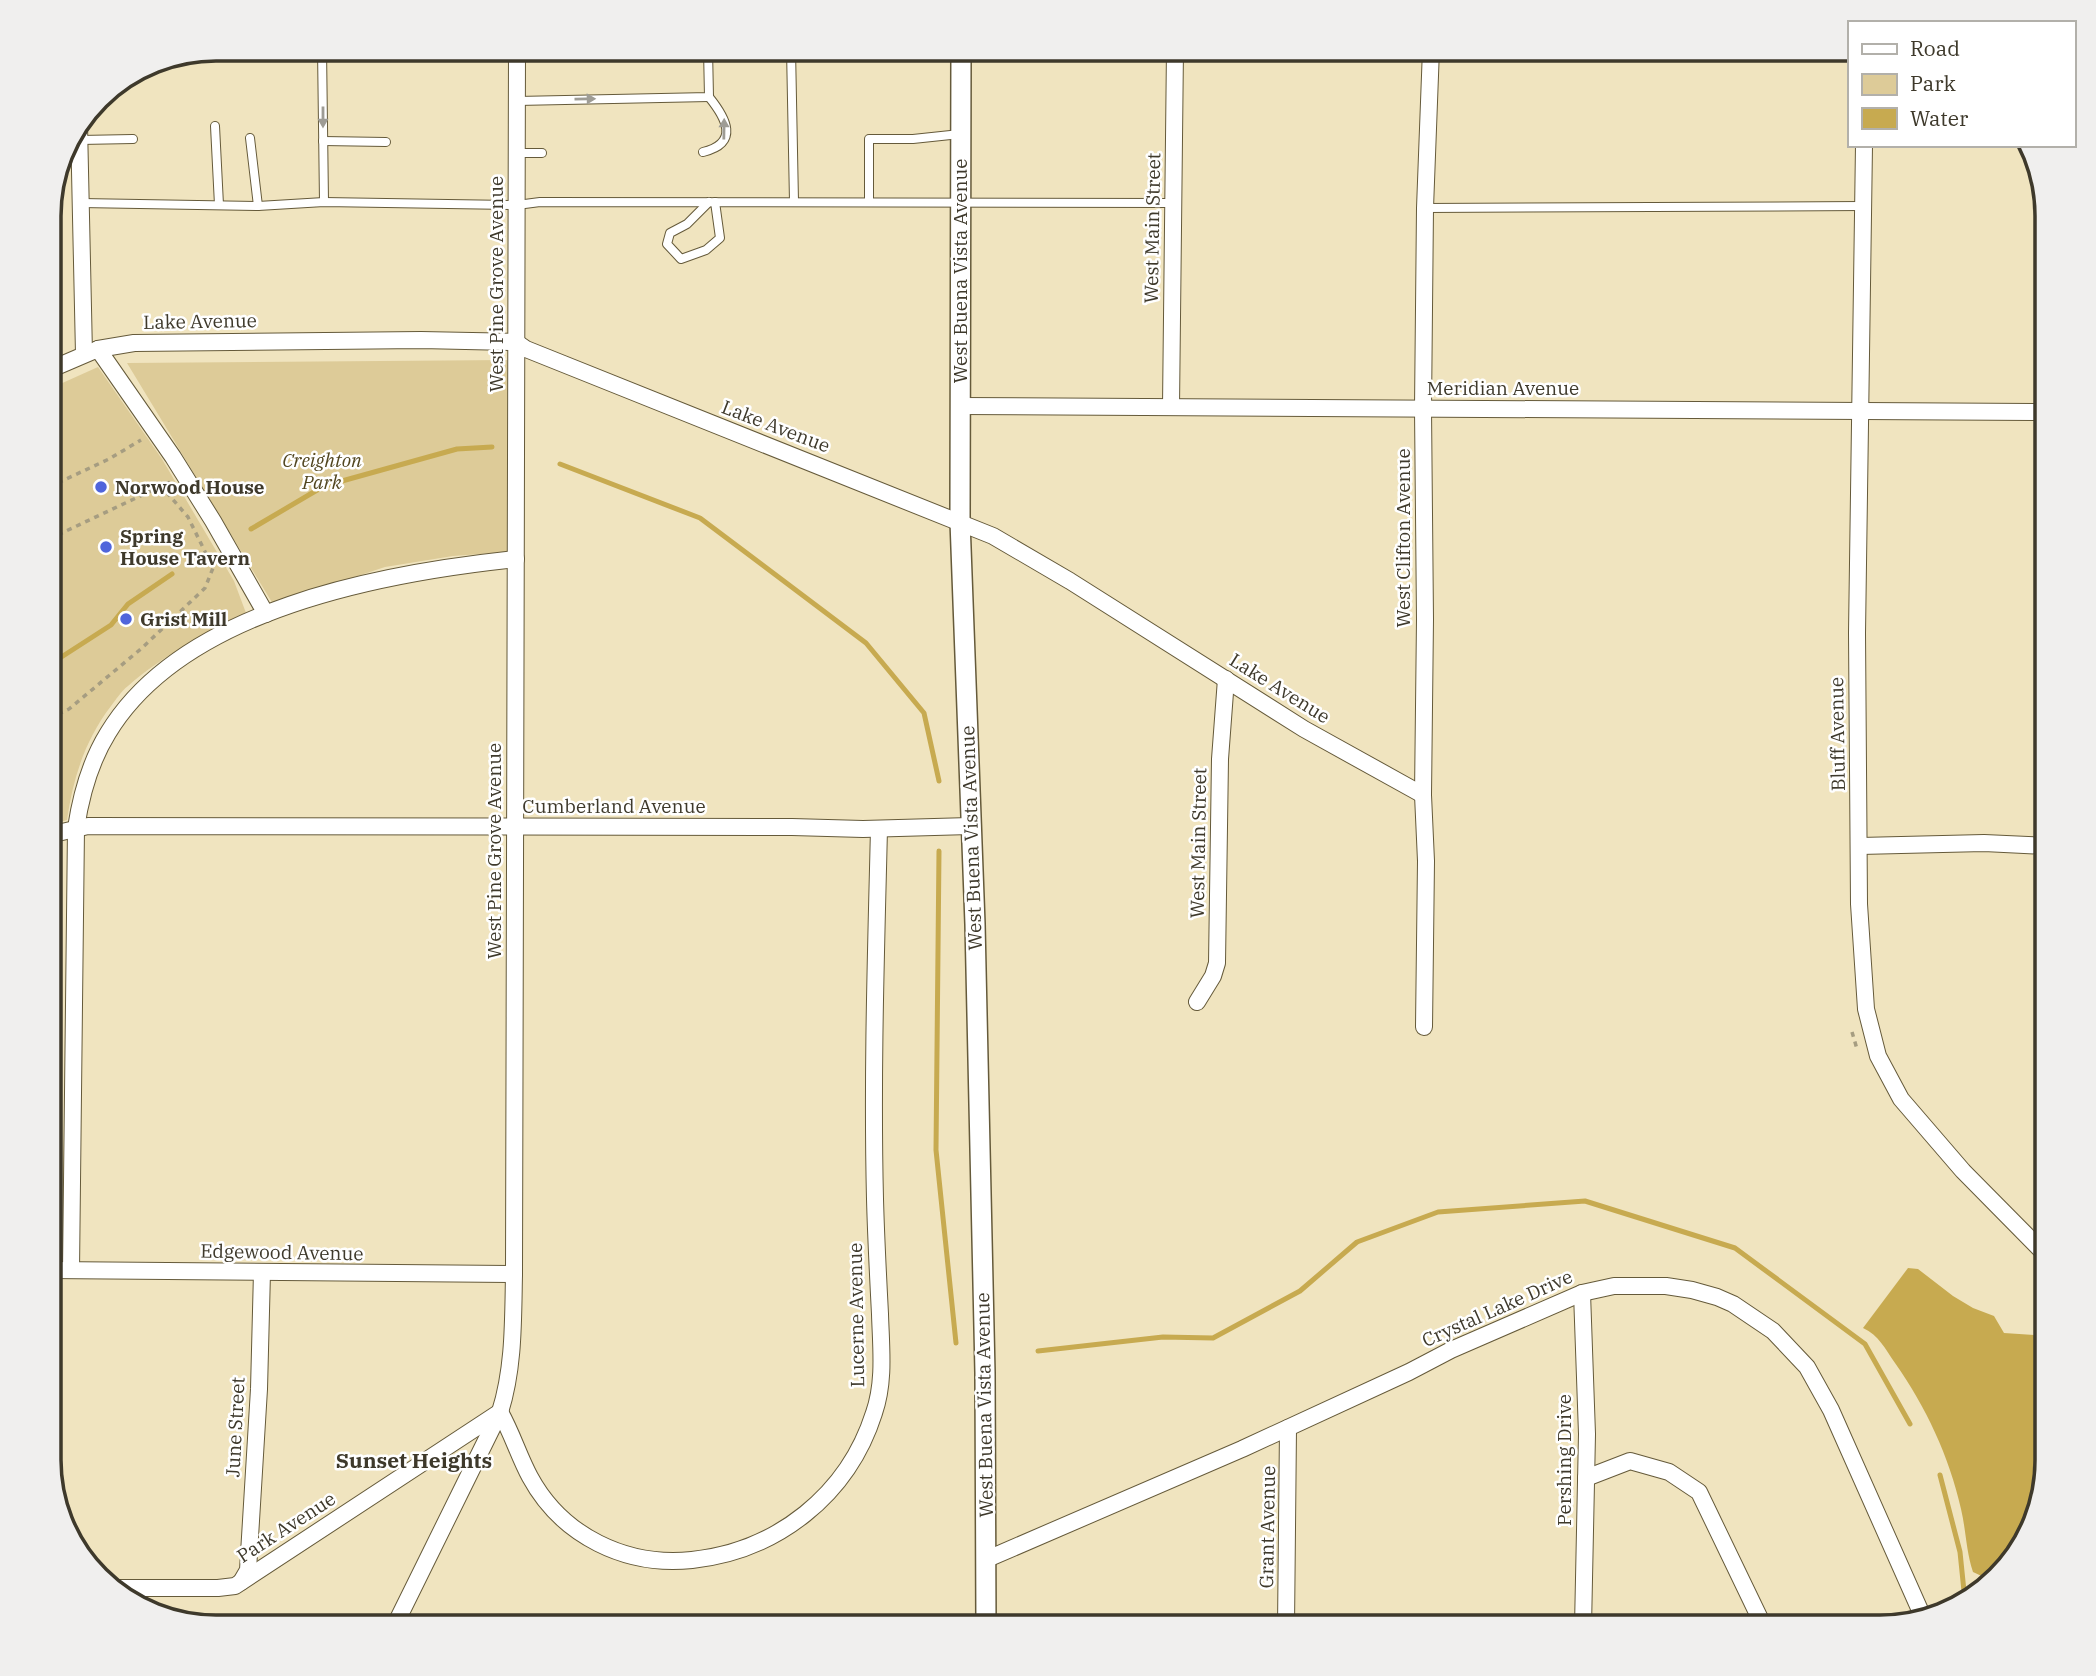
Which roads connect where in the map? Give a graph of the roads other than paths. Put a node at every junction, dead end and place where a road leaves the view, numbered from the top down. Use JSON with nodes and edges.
{"nodes":[{"id":1,"x":1175,"y":61,"type":"edge"},
{"id":2,"x":1431,"y":61,"type":"edge"},
{"id":3,"x":322,"y":62,"type":"edge"},
{"id":4,"x":517,"y":62,"type":"edge"},
{"id":5,"x":708,"y":62,"type":"edge"},
{"id":6,"x":791,"y":62,"type":"edge"},
{"id":7,"x":961,"y":62,"type":"edge"},
{"id":8,"x":709,"y":97,"type":"junction"},
{"id":9,"x":517,"y":101,"type":"junction"},
{"id":10,"x":215,"y":126,"type":"dead end"},
{"id":11,"x":85,"y":134,"type":"edge"},
{"id":12,"x":960,"y":134,"type":"junction"},
{"id":13,"x":250,"y":138,"type":"dead end"},
{"id":14,"x":133,"y":139,"type":"dead end"},
{"id":15,"x":323,"y":141,"type":"junction"},
{"id":16,"x":386,"y":142,"type":"dead end"},
{"id":17,"x":79,"y":144,"type":"edge"},
{"id":18,"x":1864,"y":147,"type":"edge"},
{"id":19,"x":703,"y":152,"type":"dead end"},
{"id":20,"x":517,"y":153,"type":"junction"},
{"id":21,"x":542,"y":153,"type":"dead end"},
{"id":22,"x":961,"y":201,"type":"junction"},
{"id":23,"x":324,"y":202,"type":"junction"},
{"id":24,"x":712,"y":202,"type":"junction"},
{"id":25,"x":794,"y":202,"type":"junction"},
{"id":26,"x":869,"y":202,"type":"junction"},
{"id":27,"x":1174,"y":202,"type":"junction"},
{"id":28,"x":81,"y":203,"type":"junction"},
{"id":29,"x":219,"y":205,"type":"junction"},
{"id":30,"x":517,"y":205,"type":"junction"},
{"id":31,"x":258,"y":206,"type":"junction"},
{"id":32,"x":1864,"y":206,"type":"junction"},
{"id":33,"x":1425,"y":208,"type":"junction"},
{"id":34,"x":516,"y":342,"type":"junction"},
{"id":35,"x":91,"y":352,"type":"junction"},
{"id":36,"x":62,"y":364,"type":"edge"},
{"id":37,"x":959,"y":406,"type":"junction"},
{"id":38,"x":1171,"y":407,"type":"junction"},
{"id":39,"x":1423,"y":409,"type":"junction"},
{"id":40,"x":1861,"y":411,"type":"junction"},
{"id":41,"x":2035,"y":412,"type":"edge"},
{"id":42,"x":960,"y":521,"type":"junction"},
{"id":43,"x":516,"y":559,"type":"junction"},
{"id":44,"x":266,"y":614,"type":"junction"},
{"id":45,"x":1226,"y":679,"type":"junction"},
{"id":46,"x":1423,"y":794,"type":"junction"},
{"id":47,"x":970,"y":826,"type":"junction"},
{"id":48,"x":515,"y":827,"type":"junction"},
{"id":49,"x":76,"y":828,"type":"junction"},
{"id":50,"x":879,"y":829,"type":"junction"},
{"id":51,"x":62,"y":832,"type":"edge"},
{"id":52,"x":1860,"y":846,"type":"junction"},
{"id":53,"x":2035,"y":846,"type":"edge"},
{"id":54,"x":1196,"y":1002,"type":"dead end"},
{"id":55,"x":1424,"y":1027,"type":"dead end"},
{"id":56,"x":2035,"y":1244,"type":"edge"},
{"id":57,"x":62,"y":1270,"type":"edge"},
{"id":58,"x":71,"y":1270,"type":"junction"},
{"id":59,"x":262,"y":1272,"type":"junction"},
{"id":60,"x":514,"y":1274,"type":"junction"},
{"id":61,"x":1582,"y":1293,"type":"junction"},
{"id":62,"x":500,"y":1412,"type":"junction"},
{"id":63,"x":1288,"y":1428,"type":"junction"},
{"id":64,"x":1586,"y":1478,"type":"junction"},
{"id":65,"x":985,"y":1560,"type":"junction"},
{"id":66,"x":241,"y":1582,"type":"junction"},
{"id":67,"x":129,"y":1588,"type":"edge"},
{"id":68,"x":1920,"y":1609,"type":"edge"},
{"id":69,"x":400,"y":1615,"type":"edge"},
{"id":70,"x":986,"y":1615,"type":"edge"},
{"id":71,"x":1286,"y":1615,"type":"edge"},
{"id":72,"x":1583,"y":1615,"type":"edge"},
{"id":73,"x":1758,"y":1615,"type":"edge"}],
"edges":[{"from":1,"to":27,"type":"street","name":"West Main Street"},
{"from":2,"to":33,"type":"street","name":"West Clifton Avenue"},
{"from":3,"to":15,"type":"lane","one_way":true},
{"from":4,"to":9,"type":"street","name":"West Pine Grove Avenue"},
{"from":5,"to":8,"type":"lane"},
{"from":6,"to":25,"type":"lane"},
{"from":7,"to":12,"type":"street","name":"West Buena Vista Avenue"},
{"from":9,"to":8,"type":"lane","one_way":true},
{"from":19,"to":8,"type":"lane","one_way":true},
{"from":9,"to":20,"type":"street","name":"West Pine Grove Avenue"},
{"from":10,"to":29,"type":"lane"},
{"from":11,"to":14,"type":"lane"},
{"from":12,"to":22,"type":"street","name":"West Buena Vista Avenue"},
{"from":12,"to":26,"type":"lane"},
{"from":13,"to":31,"type":"lane"},
{"from":15,"to":16,"type":"lane"},
{"from":15,"to":23,"type":"lane"},
{"from":17,"to":28,"type":"street"},
{"from":18,"to":32,"type":"street","name":"Bluff Avenue"},
{"from":20,"to":21,"type":"lane"},
{"from":20,"to":30,"type":"street","name":"West Pine Grove Avenue"},
{"from":22,"to":26,"type":"lane"},
{"from":22,"to":27,"type":"lane"},
{"from":22,"to":37,"type":"street","name":"West Buena Vista Avenue"},
{"from":23,"to":30,"type":"lane"},
{"from":23,"to":31,"type":"lane"},
{"from":24,"to":24,"type":"lane"},
{"from":24,"to":25,"type":"lane"},
{"from":24,"to":30,"type":"lane"},
{"from":25,"to":26,"type":"lane"},
{"from":27,"to":38,"type":"street","name":"West Main Street"},
{"from":28,"to":29,"type":"lane"},
{"from":28,"to":35,"type":"street"},
{"from":29,"to":31,"type":"lane"},
{"from":30,"to":34,"type":"street","name":"West Pine Grove Avenue"},
{"from":32,"to":33,"type":"lane"},
{"from":32,"to":40,"type":"street","name":"Bluff Avenue"},
{"from":33,"to":39,"type":"street","name":"West Clifton Avenue"},
{"from":34,"to":35,"type":"street","name":"Lake Avenue"},
{"from":34,"to":42,"type":"street","name":"Lake Avenue"},
{"from":34,"to":43,"type":"street","name":"West Pine Grove Avenue"},
{"from":35,"to":36,"type":"street","name":"Lake Avenue"},
{"from":35,"to":44,"type":"street"},
{"from":37,"to":38,"type":"street","name":"Meridian Avenue"},
{"from":37,"to":42,"type":"street","name":"West Buena Vista Avenue"},
{"from":38,"to":39,"type":"street","name":"Meridian Avenue"},
{"from":39,"to":40,"type":"street","name":"Meridian Avenue"},
{"from":39,"to":46,"type":"street","name":"West Clifton Avenue"},
{"from":40,"to":41,"type":"street","name":"Meridian Avenue"},
{"from":40,"to":52,"type":"street","name":"Bluff Avenue"},
{"from":42,"to":45,"type":"street","name":"Lake Avenue"},
{"from":42,"to":47,"type":"street","name":"West Buena Vista Avenue"},
{"from":43,"to":44,"type":"street"},
{"from":43,"to":48,"type":"street","name":"West Pine Grove Avenue"},
{"from":44,"to":49,"type":"street"},
{"from":45,"to":46,"type":"street","name":"Lake Avenue"},
{"from":45,"to":54,"type":"street","name":"West Main Street"},
{"from":46,"to":55,"type":"street","name":"West Clifton Avenue"},
{"from":47,"to":50,"type":"street","name":"Cumberland Avenue"},
{"from":47,"to":65,"type":"street","name":"West Buena Vista Avenue"},
{"from":48,"to":49,"type":"street","name":"Cumberland Avenue"},
{"from":48,"to":50,"type":"street","name":"Cumberland Avenue"},
{"from":48,"to":60,"type":"street","name":"West Pine Grove Avenue"},
{"from":49,"to":51,"type":"street","name":"Cumberland Avenue"},
{"from":49,"to":58,"type":"street"},
{"from":50,"to":62,"type":"street","name":"Lucerne Avenue"},
{"from":52,"to":53,"type":"street"},
{"from":52,"to":56,"type":"street","name":"Bluff Avenue"},
{"from":57,"to":58,"type":"street","name":"Edgewood Avenue"},
{"from":58,"to":59,"type":"street","name":"Edgewood Avenue"},
{"from":59,"to":60,"type":"street","name":"Edgewood Avenue"},
{"from":59,"to":66,"type":"street","name":"June Street"},
{"from":60,"to":62,"type":"street","name":"West Pine Grove Avenue"},
{"from":61,"to":63,"type":"street","name":"Crystal Lake Drive"},
{"from":61,"to":64,"type":"street","name":"Pershing Drive"},
{"from":61,"to":68,"type":"street","name":"Crystal Lake Drive"},
{"from":62,"to":66,"type":"street","name":"Park Avenue"},
{"from":62,"to":69,"type":"street","name":"West Pine Grove Avenue"},
{"from":63,"to":65,"type":"street","name":"Crystal Lake Drive"},
{"from":63,"to":71,"type":"street","name":"Grant Avenue"},
{"from":64,"to":72,"type":"street","name":"Pershing Drive"},
{"from":64,"to":73,"type":"street"},
{"from":65,"to":70,"type":"street","name":"West Buena Vista Avenue"},
{"from":66,"to":67,"type":"street","name":"Park Avenue"}]}
